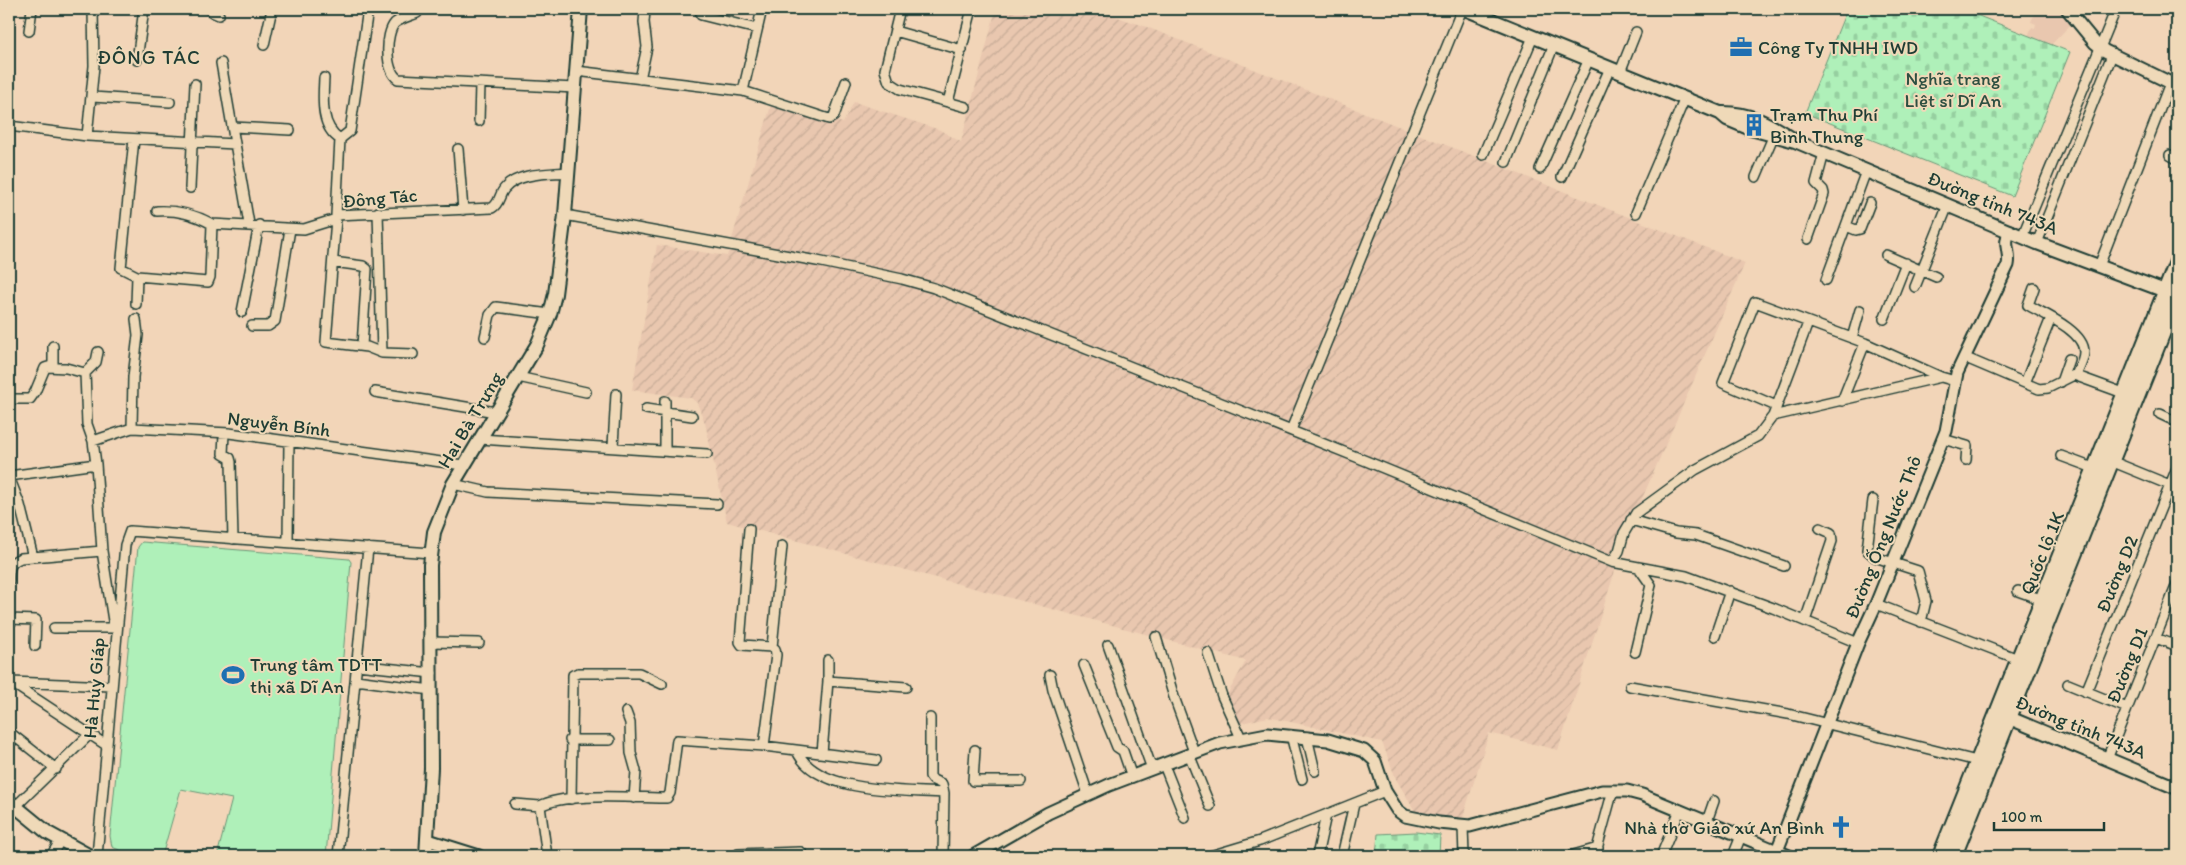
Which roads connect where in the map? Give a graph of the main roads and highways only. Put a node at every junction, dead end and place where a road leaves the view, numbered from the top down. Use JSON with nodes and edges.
{"nodes":[{"id":1,"x":581,"y":9,"type":"edge"},
{"id":2,"x":1463,"y":9,"type":"edge"},
{"id":3,"x":1720,"y":113,"type":"junction"},
{"id":4,"x":1795,"y":141,"type":"junction"},
{"id":5,"x":2176,"y":268,"type":"edge"},
{"id":6,"x":2174,"y":295,"type":"edge"},
{"id":7,"x":2004,"y":716,"type":"junction"},
{"id":8,"x":2177,"y":788,"type":"edge"},
{"id":9,"x":12,"y":804,"type":"edge"},
{"id":10,"x":90,"y":856,"type":"edge"},
{"id":11,"x":426,"y":856,"type":"edge"},
{"id":12,"x":1940,"y":856,"type":"edge"},
{"id":13,"x":1954,"y":856,"type":"edge"}],
"edges":[{"from":1,"to":11,"type":"main road","name":"Hai Bà Trưng"},
{"from":2,"to":3,"type":"main road","name":"Đường tỉnh 743A"},
{"from":3,"to":4,"type":"main road","name":"Đường tỉnh 743A"},
{"from":3,"to":4,"type":"main road","name":"Đường tỉnh 743A"},
{"from":4,"to":6,"type":"main road","name":"Đường tỉnh 743A"},
{"from":5,"to":6,"type":"main road","name":"Quốc lộ 1K"},
{"from":6,"to":7,"type":"main road","name":"Quốc lộ 1K"},
{"from":6,"to":7,"type":"main road","name":"Quốc lộ 1K"},
{"from":7,"to":8,"type":"main road","name":"Đường tỉnh 743A"},
{"from":7,"to":12,"type":"main road","name":"Quốc lộ 1K"},
{"from":7,"to":13,"type":"main road","name":"Quốc lộ 1K"},
{"from":9,"to":10,"type":"main road"}]}
